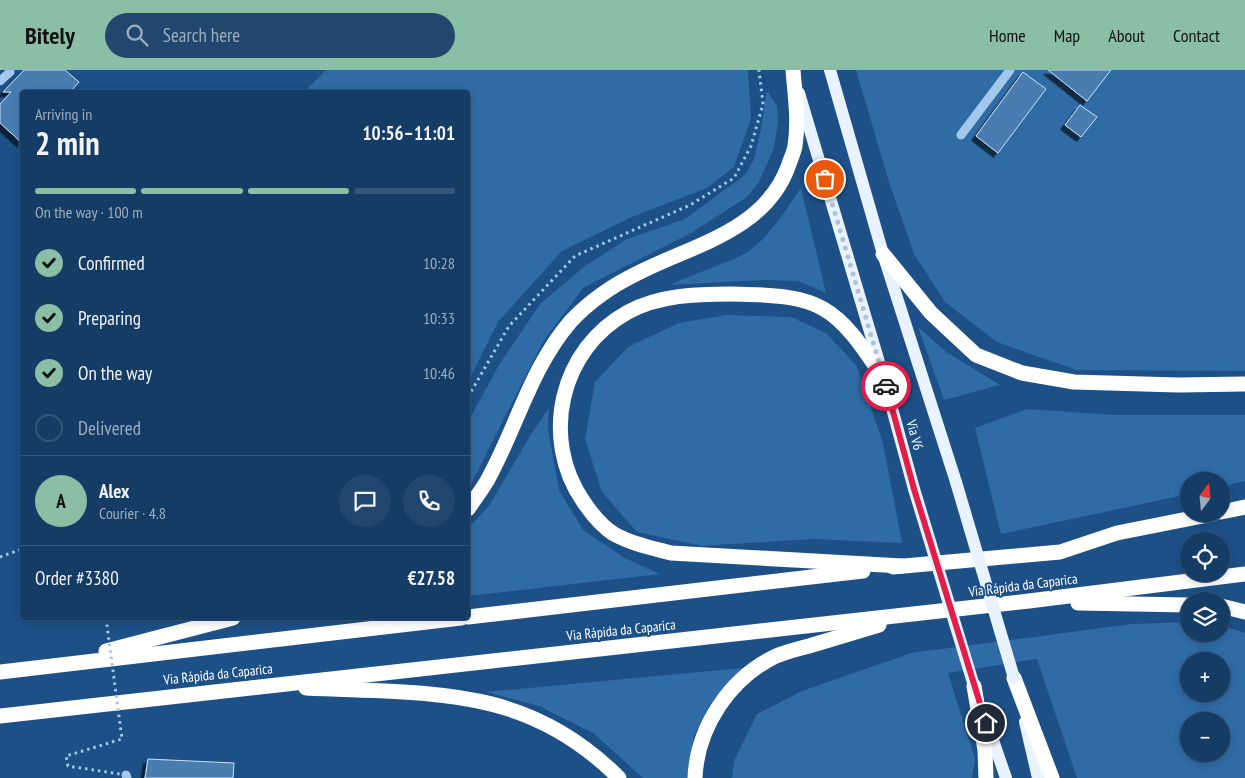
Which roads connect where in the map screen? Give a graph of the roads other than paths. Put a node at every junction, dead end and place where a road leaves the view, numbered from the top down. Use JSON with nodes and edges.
{"nodes":[{"id":1,"x":793,"y":70,"type":"edge"},
{"id":2,"x":830,"y":70,"type":"edge"},
{"id":3,"x":1010,"y":70,"type":"edge"},
{"id":4,"x":10,"y":72,"type":"dead end"},
{"id":5,"x":0,"y":81,"type":"edge"},
{"id":6,"x":961,"y":135,"type":"dead end"},
{"id":7,"x":883,"y":254,"type":"junction"},
{"id":8,"x":884,"y":379,"type":"junction"},
{"id":9,"x":1245,"y":384,"type":"edge"},
{"id":10,"x":470,"y":506,"type":"edge"},
{"id":11,"x":1245,"y":507,"type":"edge"},
{"id":12,"x":1230,"y":510,"type":"edge"},
{"id":13,"x":1180,"y":521,"type":"edge"},
{"id":14,"x":902,"y":566,"type":"junction"},
{"id":15,"x":1245,"y":574,"type":"edge"},
{"id":16,"x":1029,"y":601,"type":"junction"},
{"id":17,"x":1180,"y":605,"type":"edge"},
{"id":18,"x":1230,"y":608,"type":"edge"},
{"id":19,"x":1245,"y":612,"type":"edge"},
{"id":20,"x":914,"y":614,"type":"junction"},
{"id":21,"x":470,"y":617,"type":"edge"},
{"id":22,"x":225,"y":620,"type":"edge"},
{"id":23,"x":444,"y":620,"type":"edge"},
{"id":24,"x":54,"y":665,"type":"junction"},
{"id":25,"x":0,"y":672,"type":"edge"},
{"id":26,"x":1014,"y":678,"type":"junction"},
{"id":27,"x":262,"y":686,"type":"junction"},
{"id":28,"x":974,"y":686,"type":"junction"},
{"id":29,"x":0,"y":716,"type":"edge"},
{"id":30,"x":619,"y":778,"type":"edge"},
{"id":31,"x":695,"y":778,"type":"edge"},
{"id":32,"x":986,"y":778,"type":"edge"},
{"id":33,"x":1006,"y":778,"type":"edge"},
{"id":34,"x":1038,"y":778,"type":"edge"},
{"id":35,"x":1052,"y":778,"type":"edge"}],
"edges":[{"from":1,"to":8,"type":"main road","name":"Via V6"},
{"from":1,"to":10,"type":"highway"},
{"from":2,"to":7,"type":"main road","name":"Via V6"},
{"from":3,"to":6,"type":"street"},
{"from":4,"to":5,"type":"street"},
{"from":7,"to":9,"type":"highway"},
{"from":7,"to":26,"type":"main road","name":"Via V6","bridge":true},
{"from":8,"to":14,"type":"highway"},
{"from":8,"to":28,"type":"main road","name":"Via V6","bridge":true},
{"from":11,"to":12,"type":"highway"},
{"from":13,"to":14,"type":"highway","name":"Via Rápida da Caparica"},
{"from":14,"to":21,"type":"highway","name":"Via Rápida da Caparica"},
{"from":15,"to":16,"type":"highway","name":"Via Rápida da Caparica"},
{"from":16,"to":17,"type":"highway"},
{"from":16,"to":20,"type":"highway","name":"Via Rápida da Caparica"},
{"from":18,"to":19,"type":"highway"},
{"from":20,"to":27,"type":"highway","name":"Via Rápida da Caparica"},
{"from":20,"to":31,"type":"highway"},
{"from":22,"to":24,"type":"highway"},
{"from":23,"to":24,"type":"highway","name":"Via Rápida da Caparica"},
{"from":24,"to":25,"type":"highway","name":"Via Rápida da Caparica"},
{"from":26,"to":34,"type":"main road","name":"Via V6"},
{"from":26,"to":35,"type":"highway"},
{"from":27,"to":29,"type":"highway","name":"Via Rápida da Caparica"},
{"from":27,"to":30,"type":"highway"},
{"from":28,"to":32,"type":"highway"},
{"from":28,"to":33,"type":"main road","name":"Via V6"}]}
